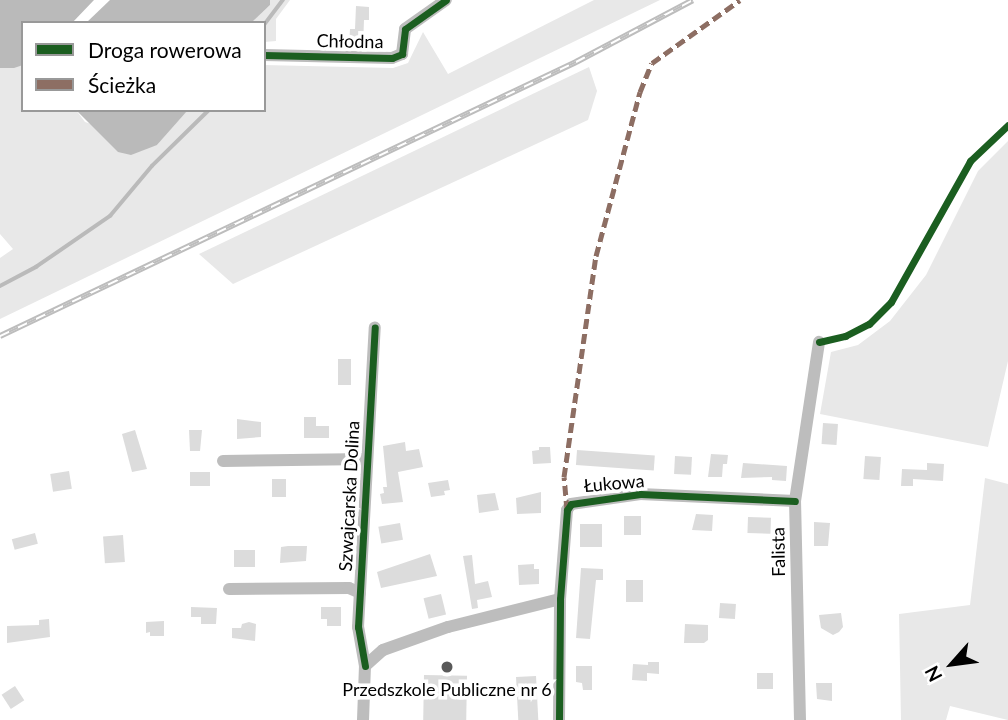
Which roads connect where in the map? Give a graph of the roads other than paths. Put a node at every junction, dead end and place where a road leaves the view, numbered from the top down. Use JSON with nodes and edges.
{"nodes":[{"id":1,"x":446,"y":0,"type":"edge"},
{"id":2,"x":266,"y":55,"type":"edge"},
{"id":3,"x":375,"y":327,"type":"dead end"},
{"id":4,"x":819,"y":342,"type":"dead end"},
{"id":5,"x":367,"y":459,"type":"junction"},
{"id":6,"x":223,"y":461,"type":"dead end"},
{"id":7,"x":795,"y":501,"type":"junction"},
{"id":8,"x":229,"y":589,"type":"dead end"},
{"id":9,"x":360,"y":593,"type":"junction"},
{"id":10,"x":560,"y":599,"type":"junction"},
{"id":11,"x":365,"y":666,"type":"junction"},
{"id":12,"x":363,"y":720,"type":"edge"},
{"id":13,"x":559,"y":720,"type":"edge"},
{"id":14,"x":800,"y":720,"type":"edge"}],
"edges":[{"from":1,"to":2,"type":"street","name":"Chłodna"},
{"from":3,"to":5,"type":"street","name":"Szwajcarska Dolina"},
{"from":4,"to":7,"type":"street","name":"Falista"},
{"from":5,"to":6,"type":"street","name":"Szwajcarska Dolina"},
{"from":5,"to":9,"type":"street","name":"Szwajcarska Dolina"},
{"from":7,"to":10,"type":"street","name":"Łukowa"},
{"from":7,"to":14,"type":"street","name":"Falista"},
{"from":8,"to":9,"type":"street","name":"Szwajcarska Dolina"},
{"from":9,"to":11,"type":"street","name":"Szwajcarska Dolina"},
{"from":10,"to":11,"type":"street"},
{"from":10,"to":13,"type":"street","name":"Łukowa"},
{"from":11,"to":12,"type":"street","name":"Szwajcarska Dolina"}]}
